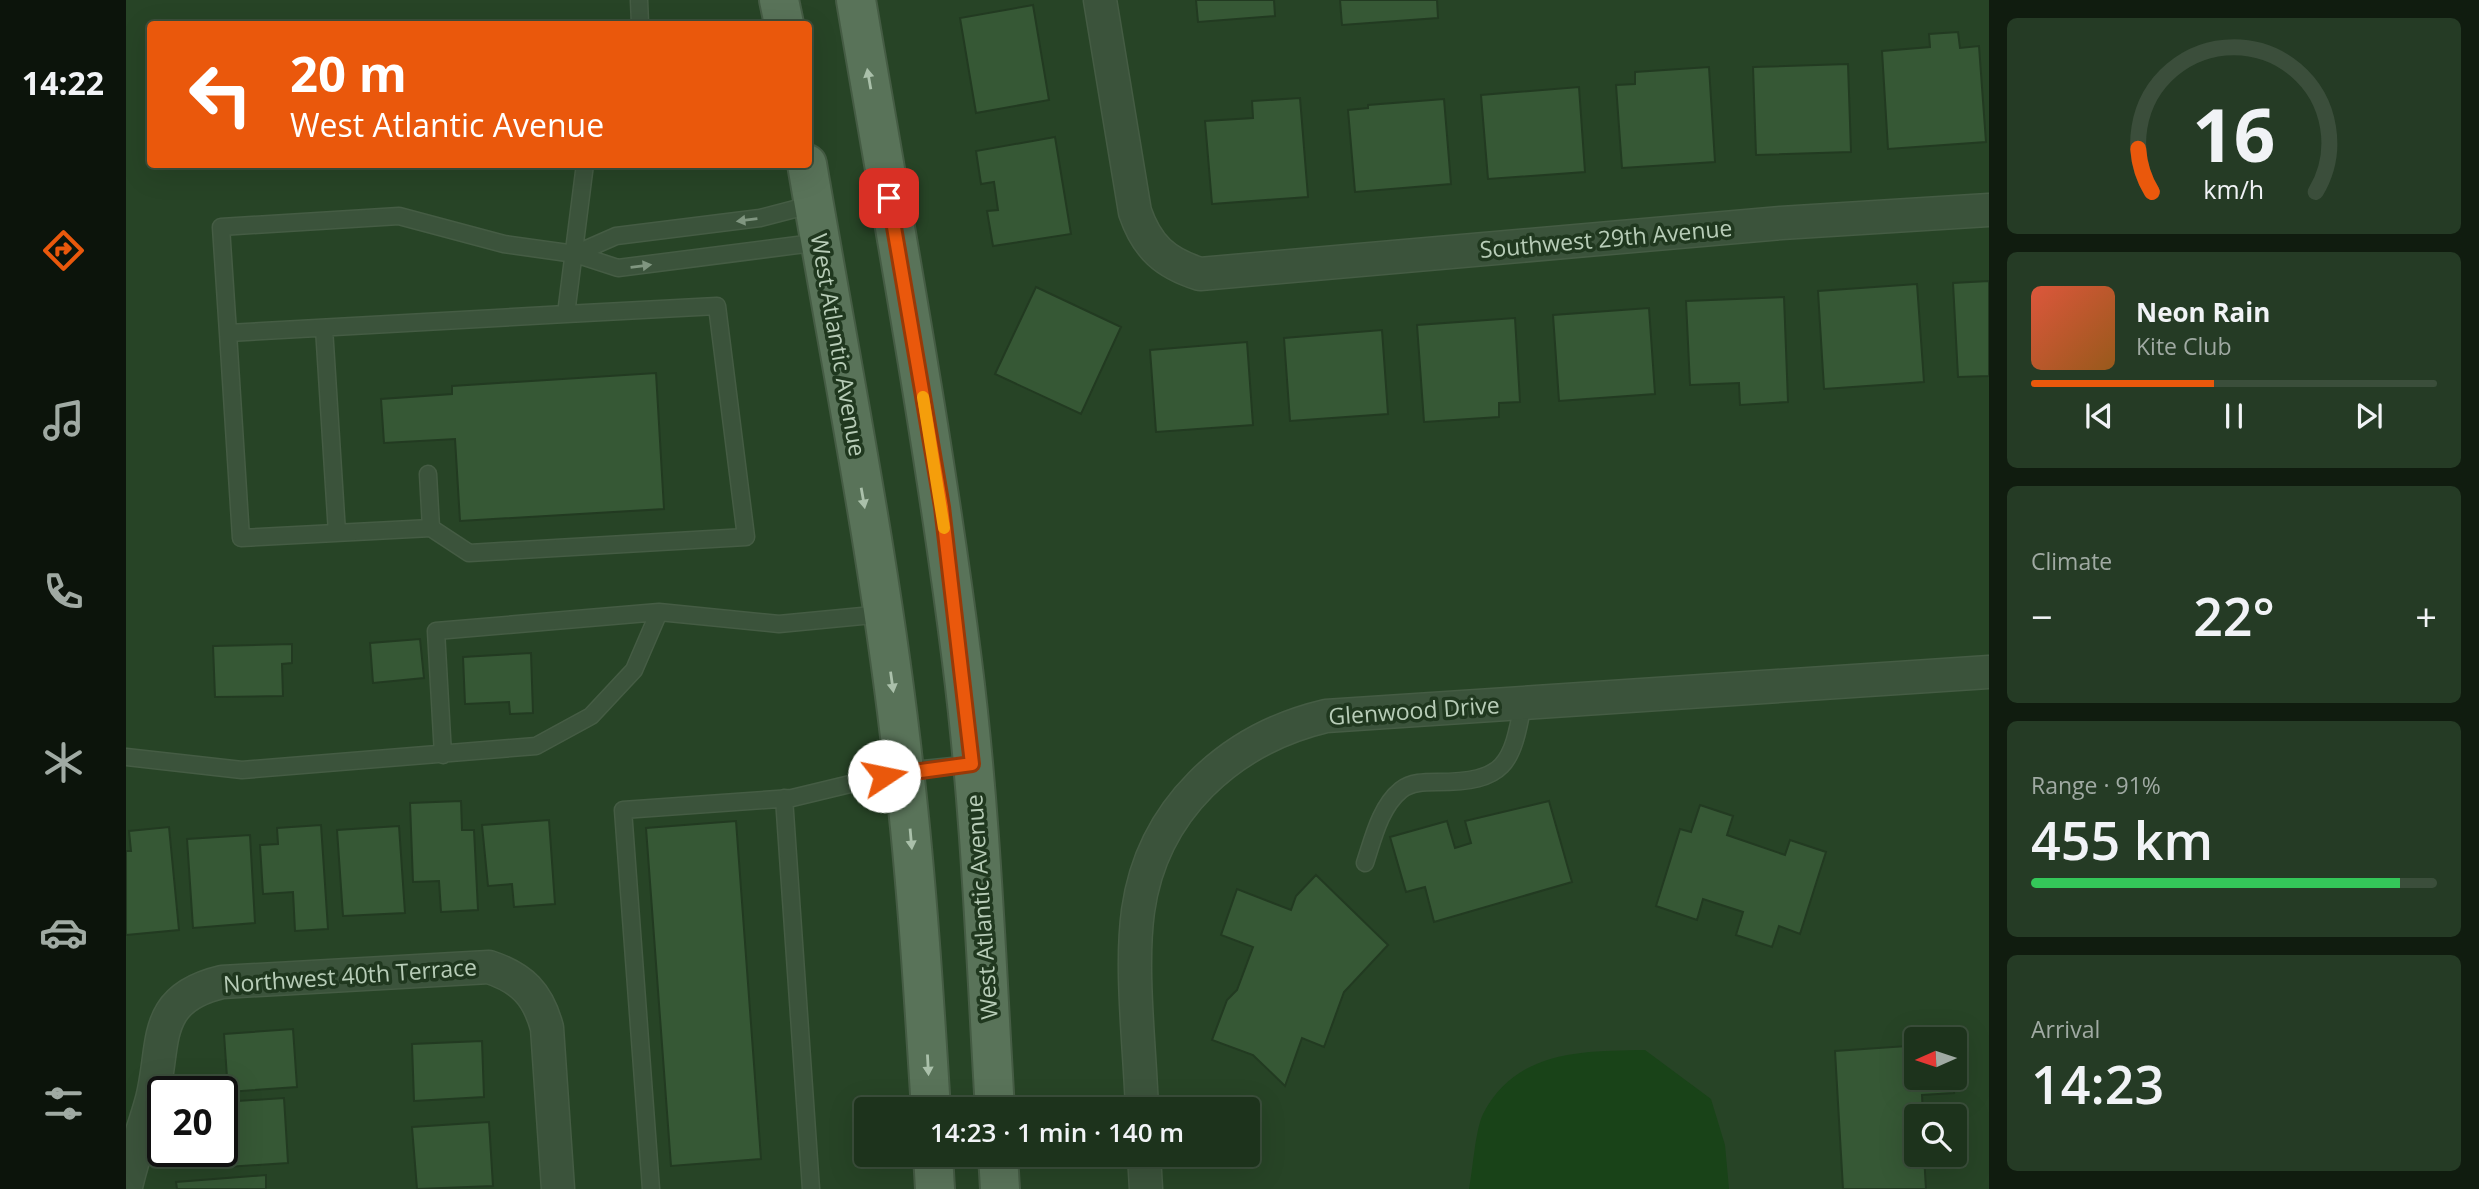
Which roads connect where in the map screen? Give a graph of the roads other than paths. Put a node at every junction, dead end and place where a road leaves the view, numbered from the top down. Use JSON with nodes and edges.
{"nodes":[{"id":1,"x":639,"y":0,"type":"edge"},
{"id":2,"x":779,"y":0,"type":"edge"},
{"id":3,"x":856,"y":0,"type":"edge"},
{"id":4,"x":1100,"y":0,"type":"edge"},
{"id":5,"x":640,"y":21,"type":"edge"},
{"id":6,"x":783,"y":21,"type":"edge"},
{"id":7,"x":585,"y":168,"type":"edge"},
{"id":8,"x":808,"y":168,"type":"edge"},
{"id":9,"x":814,"y":204,"type":"junction"},
{"id":10,"x":1989,"y":210,"type":"edge"},
{"id":11,"x":821,"y":242,"type":"junction"},
{"id":12,"x":575,"y":254,"type":"junction"},
{"id":13,"x":566,"y":314,"type":"junction"},
{"id":14,"x":324,"y":328,"type":"junction"},
{"id":15,"x":228,"y":333,"type":"junction"},
{"id":16,"x":428,"y":474,"type":"dead end"},
{"id":17,"x":431,"y":528,"type":"junction"},
{"id":18,"x":337,"y":533,"type":"junction"},
{"id":19,"x":659,"y":612,"type":"junction"},
{"id":20,"x":883,"y":614,"type":"junction"},
{"id":21,"x":1989,"y":672,"type":"edge"},
{"id":22,"x":1523,"y":703,"type":"junction"},
{"id":23,"x":443,"y":755,"type":"junction"},
{"id":24,"x":126,"y":757,"type":"edge"},
{"id":25,"x":972,"y":764,"type":"junction"},
{"id":26,"x":904,"y":771,"type":"junction"},
{"id":27,"x":784,"y":798,"type":"junction"},
{"id":28,"x":1365,"y":863,"type":"dead end"},
{"id":29,"x":929,"y":1097,"type":"edge"},
{"id":30,"x":994,"y":1097,"type":"edge"},
{"id":31,"x":1141,"y":1097,"type":"edge"},
{"id":32,"x":934,"y":1167,"type":"edge"},
{"id":33,"x":999,"y":1167,"type":"edge"},
{"id":34,"x":1145,"y":1167,"type":"edge"},
{"id":35,"x":126,"y":1187,"type":"edge"},
{"id":36,"x":558,"y":1189,"type":"edge"},
{"id":37,"x":651,"y":1189,"type":"edge"},
{"id":38,"x":811,"y":1189,"type":"edge"},
{"id":39,"x":935,"y":1189,"type":"edge"},
{"id":40,"x":1000,"y":1189,"type":"edge"},
{"id":41,"x":1146,"y":1189,"type":"edge"}],
"edges":[{"from":1,"to":5,"type":"lane"},
{"from":2,"to":6,"type":"main road"},
{"from":25,"to":3,"type":"main road","name":"West Atlantic Avenue","one_way":true},
{"from":4,"to":10,"type":"street","name":"Southwest 29th Avenue"},
{"from":7,"to":12,"type":"lane"},
{"from":8,"to":9,"type":"main road","name":"West Atlantic Avenue"},
{"from":9,"to":11,"type":"main road","name":"West Atlantic Avenue"},
{"from":9,"to":12,"type":"lane","one_way":true},
{"from":12,"to":11,"type":"lane","one_way":true},
{"from":11,"to":20,"type":"main road","name":"West Atlantic Avenue","one_way":true},
{"from":12,"to":13,"type":"lane"},
{"from":12,"to":15,"type":"lane"},
{"from":13,"to":14,"type":"lane"},
{"from":13,"to":17,"type":"lane"},
{"from":14,"to":15,"type":"lane"},
{"from":14,"to":18,"type":"lane"},
{"from":15,"to":18,"type":"lane"},
{"from":16,"to":17,"type":"lane"},
{"from":17,"to":18,"type":"lane"},
{"from":19,"to":20,"type":"lane"},
{"from":19,"to":23,"type":"lane"},
{"from":19,"to":23,"type":"lane"},
{"from":20,"to":26,"type":"main road","name":"West Atlantic Avenue","one_way":true},
{"from":21,"to":22,"type":"street","name":"Glenwood Drive"},
{"from":22,"to":28,"type":"lane"},
{"from":22,"to":31,"type":"street","name":"Glenwood Drive"},
{"from":23,"to":24,"type":"lane"},
{"from":25,"to":26,"type":"lane"},
{"from":25,"to":30,"type":"main road","name":"West Atlantic Avenue"},
{"from":26,"to":27,"type":"lane"},
{"from":26,"to":29,"type":"main road","name":"West Atlantic Avenue","one_way":true},
{"from":27,"to":37,"type":"lane"},
{"from":27,"to":38,"type":"lane"},
{"from":32,"to":39,"type":"main road"},
{"from":33,"to":40,"type":"main road"},
{"from":34,"to":41,"type":"street"},
{"from":35,"to":36,"type":"street","name":"Northwest 40th Terrace"}]}
